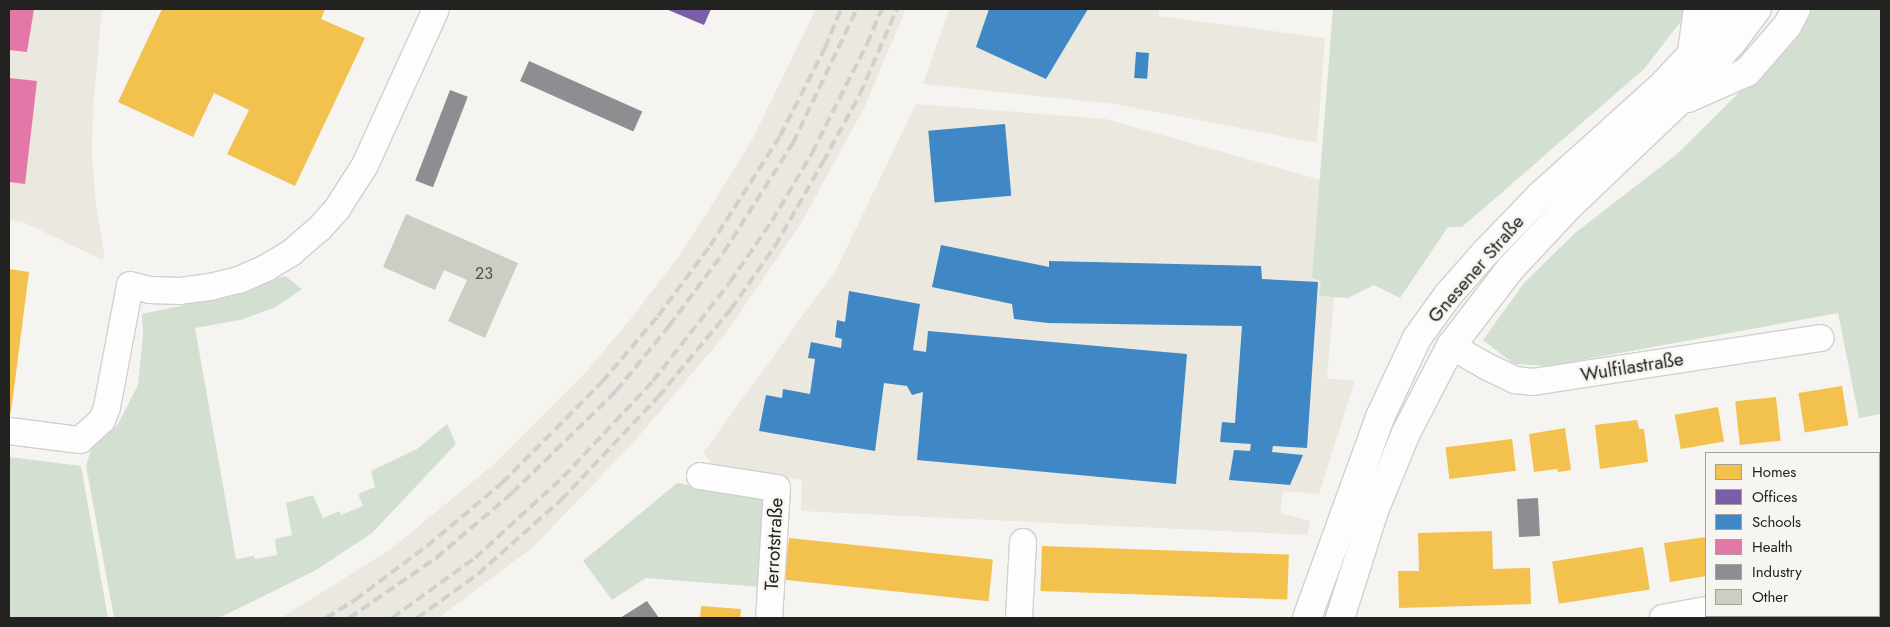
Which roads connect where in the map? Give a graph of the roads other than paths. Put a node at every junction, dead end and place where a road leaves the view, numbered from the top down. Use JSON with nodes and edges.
{"nodes":[{"id":1,"x":436,"y":9,"type":"edge"},
{"id":2,"x":1698,"y":9,"type":"edge"},
{"id":3,"x":1727,"y":9,"type":"edge"},
{"id":4,"x":1756,"y":9,"type":"edge"},
{"id":5,"x":1796,"y":9,"type":"edge"},
{"id":6,"x":1692,"y":54,"type":"junction"},
{"id":7,"x":1679,"y":101,"type":"junction"},
{"id":8,"x":1821,"y":338,"type":"dead end"},
{"id":9,"x":1451,"y":346,"type":"junction"},
{"id":10,"x":9,"y":431,"type":"edge"},
{"id":11,"x":700,"y":476,"type":"dead end"},
{"id":12,"x":1023,"y":542,"type":"dead end"},
{"id":13,"x":1705,"y":610,"type":"edge"},
{"id":14,"x":769,"y":618,"type":"edge"},
{"id":15,"x":1019,"y":618,"type":"edge"},
{"id":16,"x":1308,"y":618,"type":"edge"},
{"id":17,"x":1340,"y":618,"type":"edge"},
{"id":18,"x":1663,"y":618,"type":"edge"}],
"edges":[{"from":1,"to":10,"type":"street"},
{"from":2,"to":6,"type":"main road"},
{"from":3,"to":6,"type":"main road","name":"Gnesener Straße"},
{"from":4,"to":7,"type":"main road","name":"Gnesener Straße"},
{"from":5,"to":7,"type":"main road"},
{"from":6,"to":16,"type":"main road","name":"Gnesener Straße"},
{"from":7,"to":9,"type":"main road","name":"Gnesener Straße"},
{"from":8,"to":9,"type":"street","name":"Wulfilastraße"},
{"from":9,"to":17,"type":"main road","name":"Gnesener Straße"},
{"from":11,"to":14,"type":"street","name":"Terrotstraße"},
{"from":12,"to":15,"type":"street"},
{"from":13,"to":18,"type":"street"}]}
